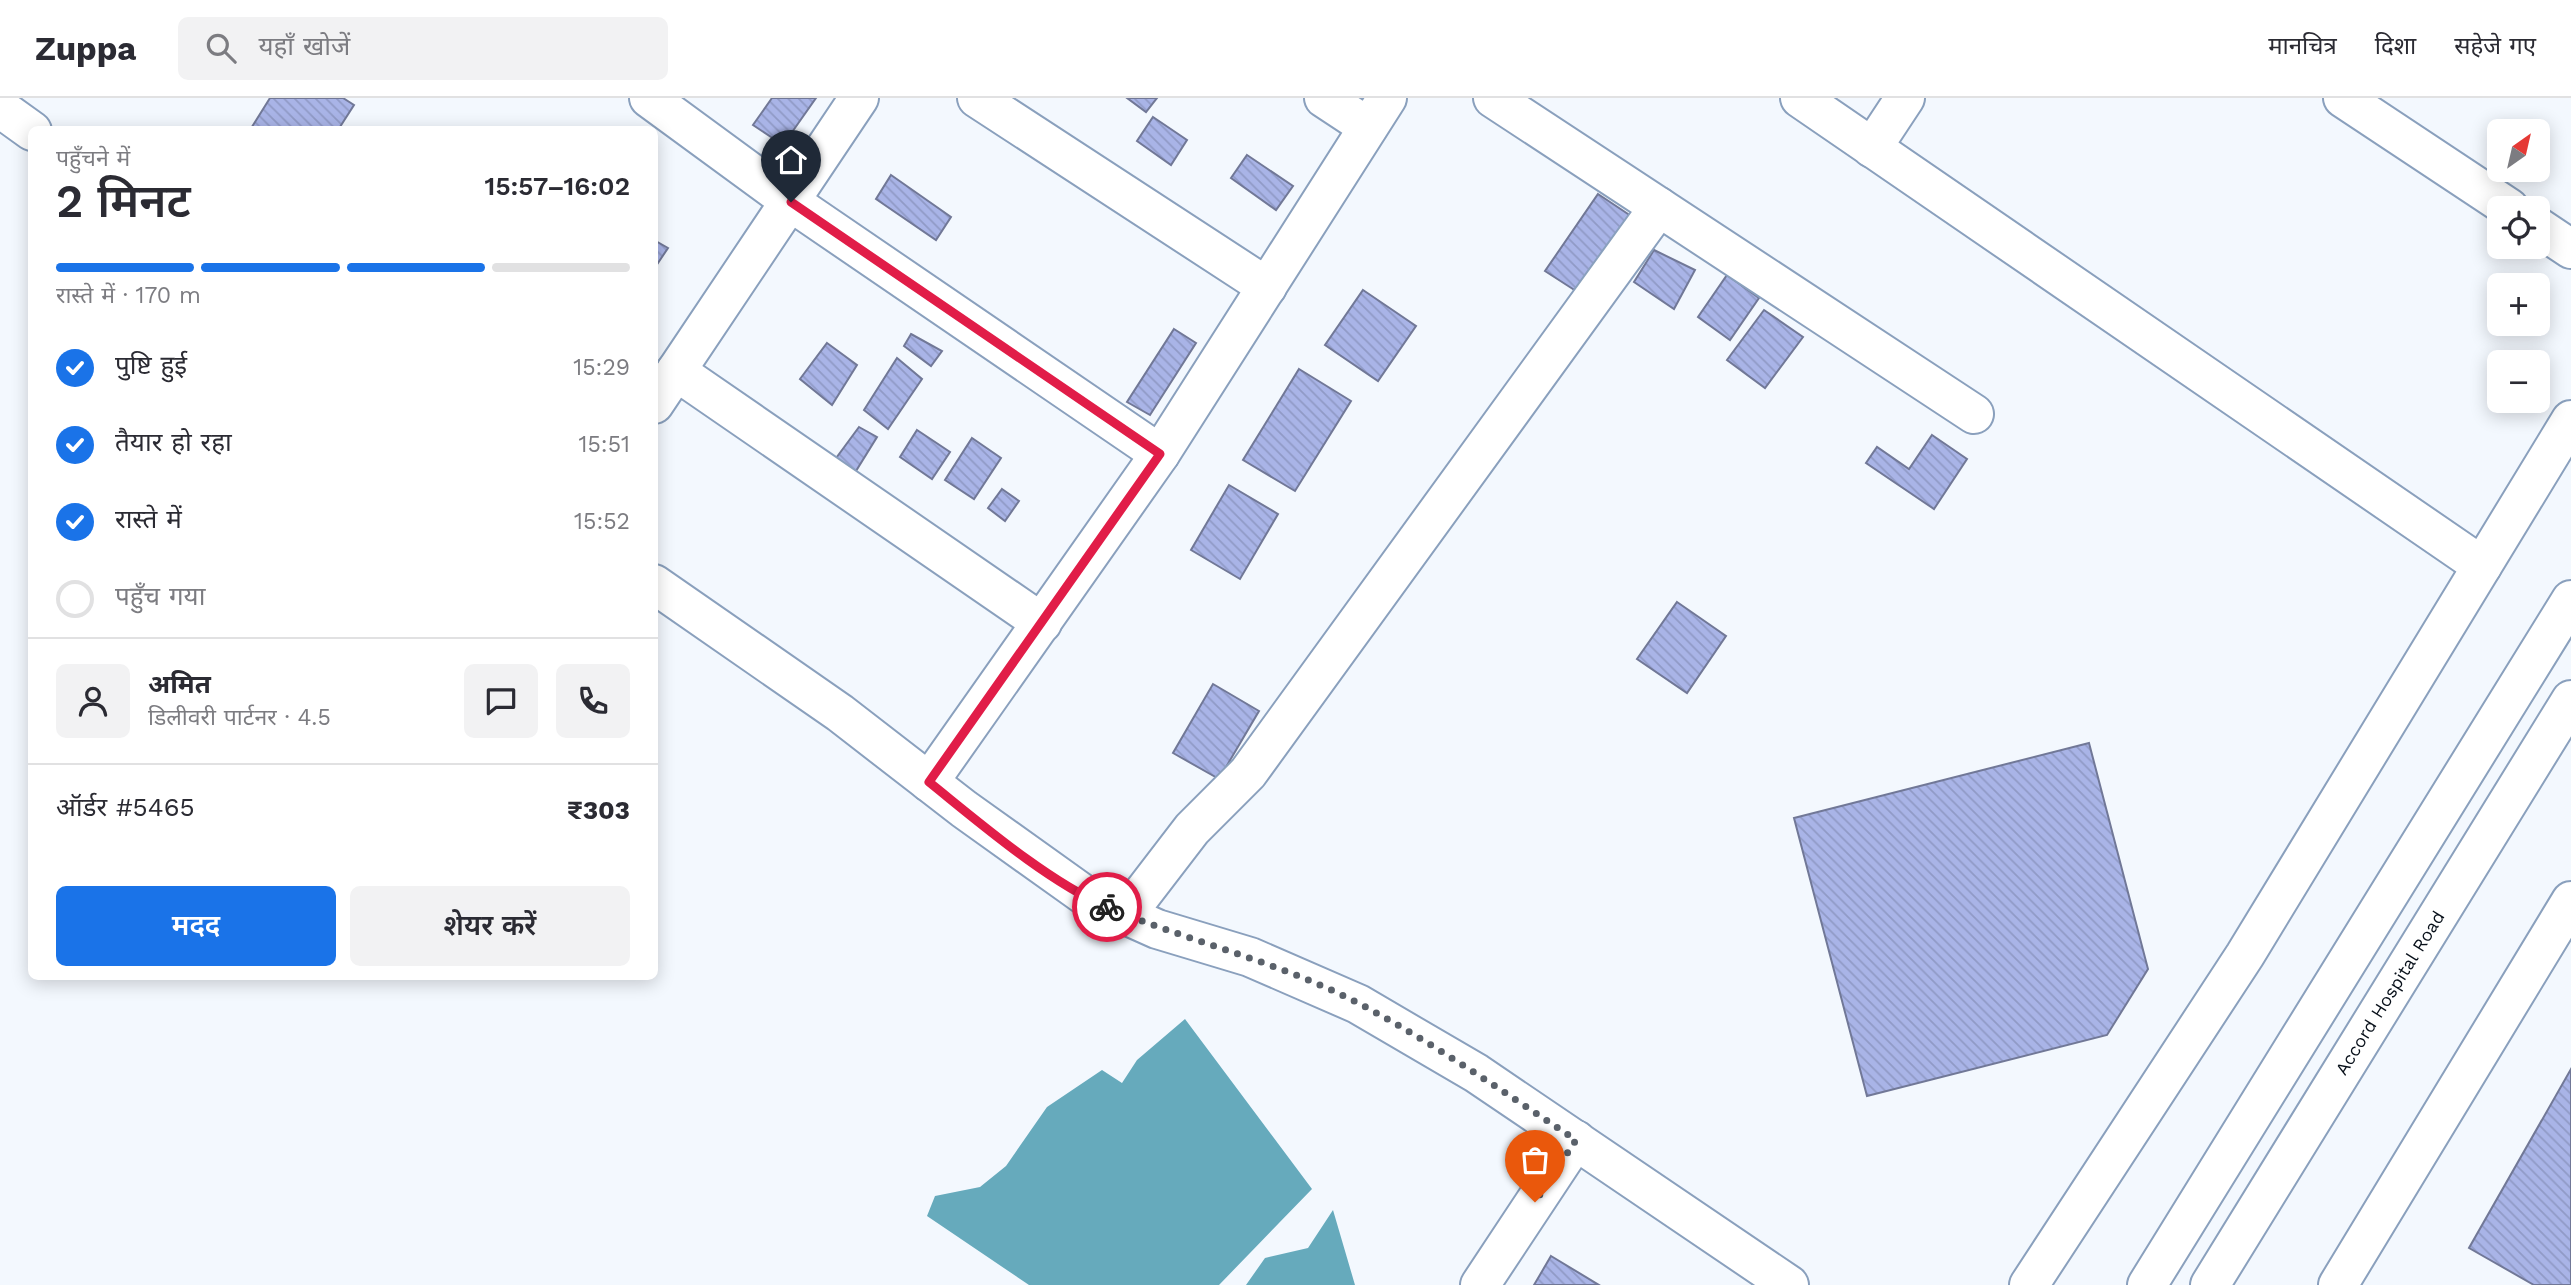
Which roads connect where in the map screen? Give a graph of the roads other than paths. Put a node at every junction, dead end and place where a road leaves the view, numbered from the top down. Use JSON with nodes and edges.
{"nodes":[{"id":1,"x":649,"y":98,"type":"edge"},
{"id":2,"x":859,"y":98,"type":"edge"},
{"id":3,"x":977,"y":98,"type":"edge"},
{"id":4,"x":1324,"y":98,"type":"edge"},
{"id":5,"x":1493,"y":98,"type":"edge"},
{"id":6,"x":1800,"y":98,"type":"edge"},
{"id":7,"x":1905,"y":98,"type":"edge"},
{"id":8,"x":2343,"y":98,"type":"edge"},
{"id":9,"x":0,"y":108,"type":"edge"},
{"id":10,"x":1377,"y":113,"type":"edge"},
{"id":11,"x":28,"y":128,"type":"edge"},
{"id":12,"x":1872,"y":148,"type":"junction"},
{"id":13,"x":2491,"y":196,"type":"edge"},
{"id":14,"x":791,"y":202,"type":"junction"},
{"id":15,"x":1659,"y":207,"type":"junction"},
{"id":16,"x":2550,"y":235,"type":"edge"},
{"id":17,"x":2571,"y":249,"type":"edge"},
{"id":18,"x":1267,"y":287,"type":"junction"},
{"id":19,"x":676,"y":371,"type":"junction"},
{"id":20,"x":658,"y":398,"type":"edge"},
{"id":21,"x":1974,"y":414,"type":"dead end"},
{"id":22,"x":2571,"y":420,"type":"edge"},
{"id":23,"x":1160,"y":454,"type":"junction"},
{"id":24,"x":2482,"y":566,"type":"junction"},
{"id":25,"x":658,"y":587,"type":"edge"},
{"id":26,"x":2571,"y":600,"type":"edge"},
{"id":27,"x":1042,"y":623,"type":"junction"},
{"id":28,"x":2571,"y":700,"type":"edge"},
{"id":29,"x":929,"y":782,"type":"junction"},
{"id":30,"x":2571,"y":901,"type":"edge"},
{"id":31,"x":1126,"y":915,"type":"junction"},
{"id":32,"x":1576,"y":1140,"type":"junction"},
{"id":33,"x":1480,"y":1285,"type":"edge"},
{"id":34,"x":1789,"y":1285,"type":"edge"},
{"id":35,"x":2029,"y":1285,"type":"edge"},
{"id":36,"x":2147,"y":1285,"type":"edge"},
{"id":37,"x":2210,"y":1285,"type":"edge"},
{"id":38,"x":2338,"y":1285,"type":"edge"}],
"edges":[{"from":1,"to":14,"type":"street"},
{"from":2,"to":14,"type":"street"},
{"from":3,"to":18,"type":"street"},
{"from":4,"to":10,"type":"street"},
{"from":5,"to":15,"type":"street"},
{"from":6,"to":12,"type":"street"},
{"from":7,"to":12,"type":"street"},
{"from":8,"to":13,"type":"street"},
{"from":9,"to":11,"type":"street"},
{"from":10,"to":18,"type":"street"},
{"from":12,"to":24,"type":"street"},
{"from":14,"to":19,"type":"street"},
{"from":14,"to":23,"type":"street"},
{"from":15,"to":21,"type":"street"},
{"from":15,"to":31,"type":"street"},
{"from":16,"to":17,"type":"street"},
{"from":18,"to":23,"type":"street"},
{"from":19,"to":20,"type":"street"},
{"from":19,"to":27,"type":"street"},
{"from":22,"to":24,"type":"street"},
{"from":23,"to":27,"type":"street"},
{"from":24,"to":35,"type":"street"},
{"from":25,"to":29,"type":"street"},
{"from":26,"to":36,"type":"street"},
{"from":27,"to":29,"type":"street"},
{"from":28,"to":37,"type":"street","name":"Accord Hospital Road"},
{"from":29,"to":31,"type":"street"},
{"from":30,"to":38,"type":"street"},
{"from":31,"to":32,"type":"street"},
{"from":32,"to":33,"type":"street"},
{"from":32,"to":34,"type":"street"}]}
